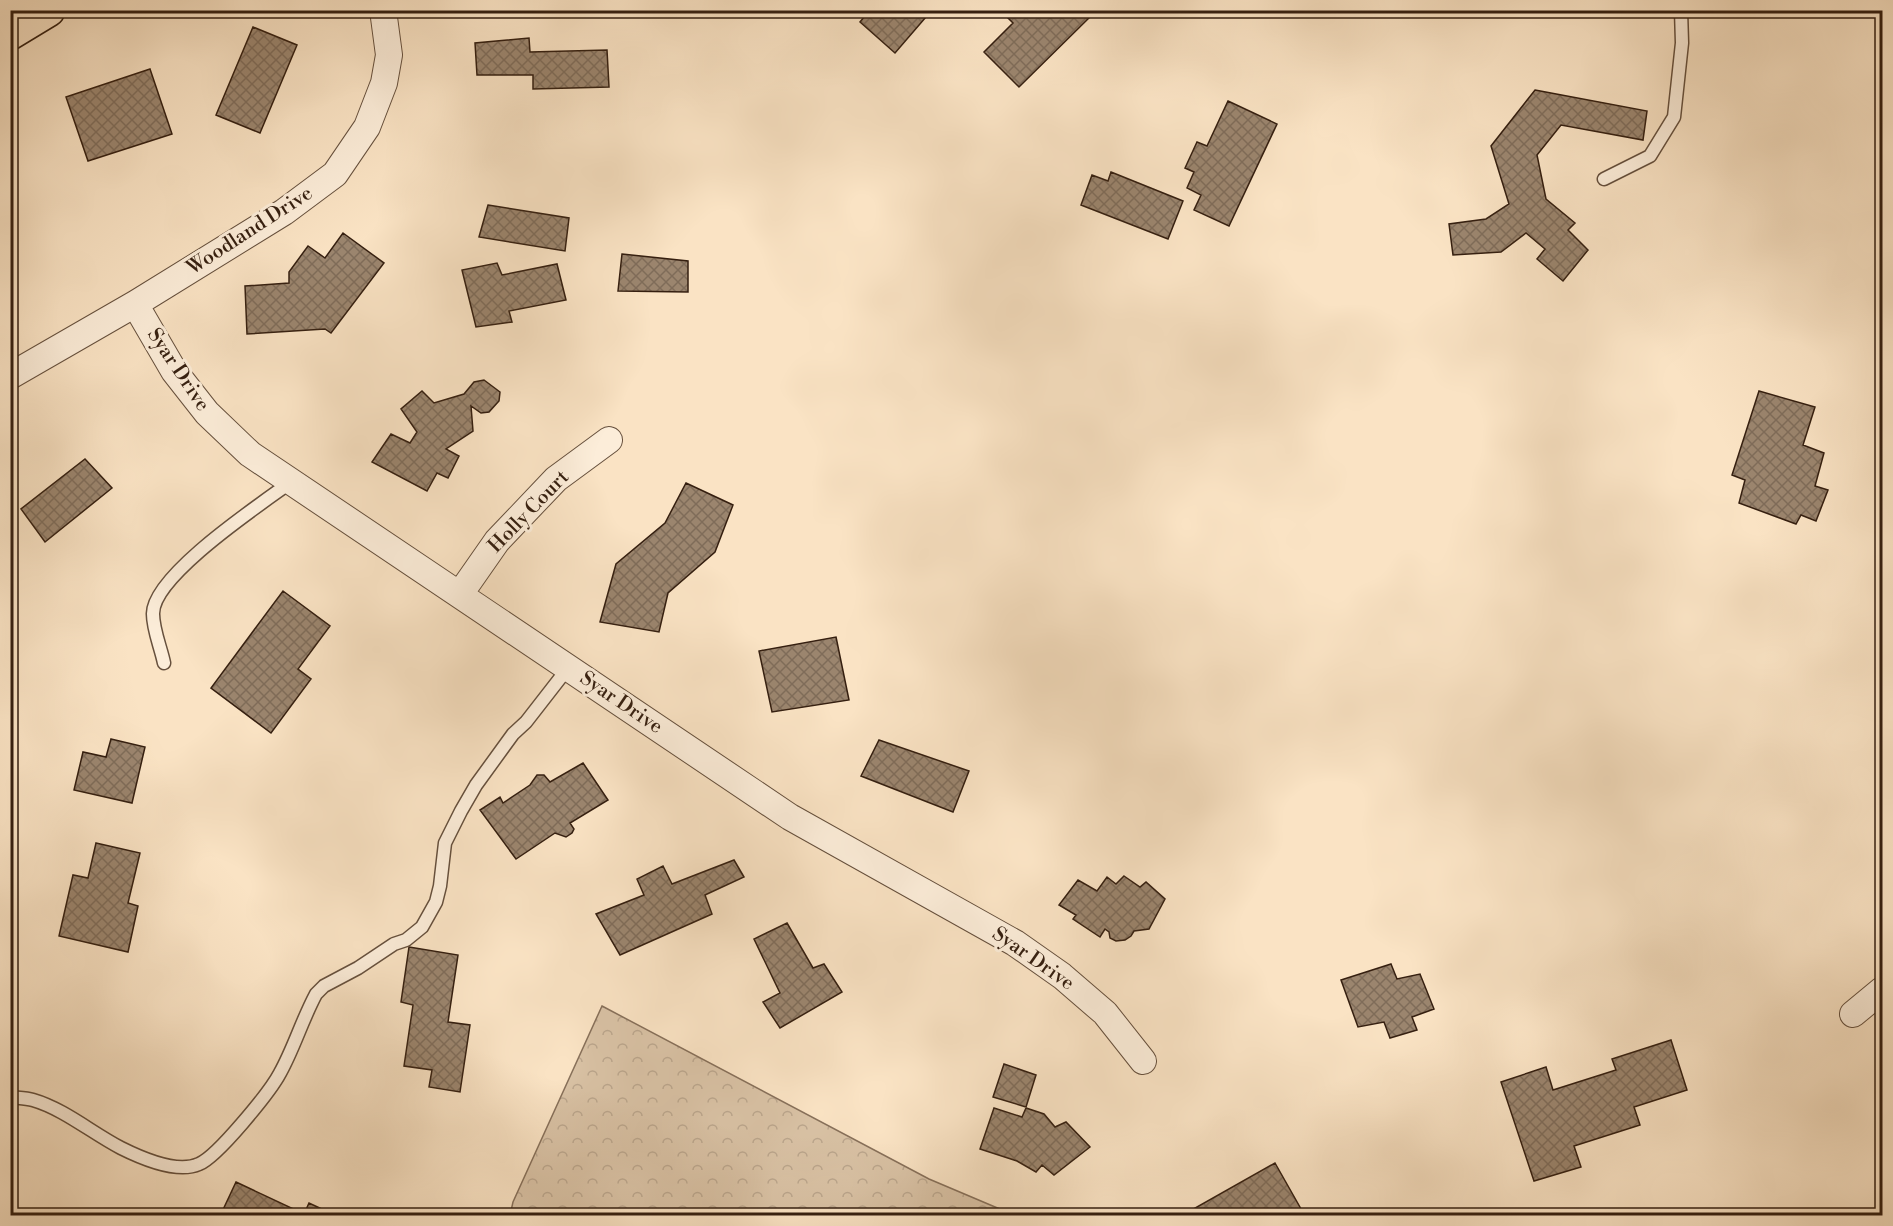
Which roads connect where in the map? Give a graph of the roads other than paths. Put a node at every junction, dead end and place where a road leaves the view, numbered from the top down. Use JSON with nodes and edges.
{"nodes":[{"id":1,"x":48,"y":10,"type":"edge"},
{"id":2,"x":383,"y":10,"type":"edge"},
{"id":3,"x":1681,"y":10,"type":"edge"},
{"id":4,"x":10,"y":33,"type":"edge"},
{"id":5,"x":1604,"y":179,"type":"dead end"},
{"id":6,"x":135,"y":304,"type":"junction"},
{"id":7,"x":10,"y":376,"type":"edge"},
{"id":8,"x":609,"y":440,"type":"dead end"},
{"id":9,"x":291,"y":482,"type":"junction"},
{"id":10,"x":459,"y":594,"type":"junction"},
{"id":11,"x":164,"y":663,"type":"dead end"},
{"id":12,"x":568,"y":668,"type":"junction"},
{"id":13,"x":1882,"y":990,"type":"edge"},
{"id":14,"x":1853,"y":1014,"type":"dead end"},
{"id":15,"x":1143,"y":1061,"type":"dead end"},
{"id":16,"x":10,"y":1097,"type":"edge"}],
"edges":[{"from":1,"to":4,"type":"main road"},
{"from":2,"to":6,"type":"street","name":"Woodland Drive"},
{"from":3,"to":5,"type":"lane"},
{"from":6,"to":7,"type":"street","name":"Woodland Drive"},
{"from":6,"to":9,"type":"street","name":"Syar Drive"},
{"from":8,"to":10,"type":"street","name":"Holly Court"},
{"from":9,"to":10,"type":"street","name":"Syar Drive"},
{"from":9,"to":11,"type":"lane"},
{"from":10,"to":12,"type":"street","name":"Syar Drive"},
{"from":12,"to":15,"type":"street","name":"Syar Drive"},
{"from":12,"to":16,"type":"lane"},
{"from":13,"to":14,"type":"street"}]}
